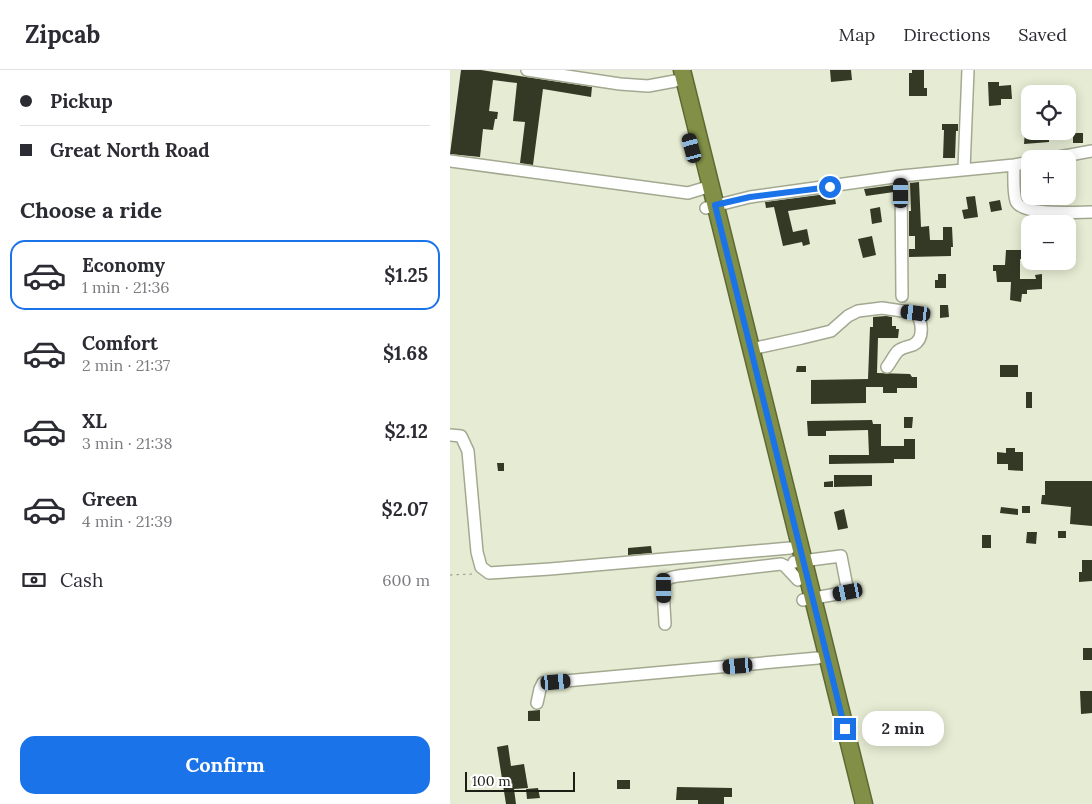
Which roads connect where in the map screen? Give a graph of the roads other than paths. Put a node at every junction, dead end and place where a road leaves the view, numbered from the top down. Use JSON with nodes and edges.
{"nodes":[{"id":1,"x":527,"y":70,"type":"edge"},
{"id":2,"x":968,"y":70,"type":"edge"},
{"id":3,"x":676,"y":74,"type":"edge"},
{"id":4,"x":1092,"y":151,"type":"edge"},
{"id":5,"x":1076,"y":154,"type":"edge"},
{"id":6,"x":450,"y":161,"type":"edge"},
{"id":7,"x":1021,"y":164,"type":"edge"},
{"id":8,"x":1014,"y":165,"type":"junction"},
{"id":9,"x":964,"y":169,"type":"junction"},
{"id":10,"x":901,"y":176,"type":"junction"},
{"id":11,"x":706,"y":188,"type":"junction"},
{"id":12,"x":711,"y":206,"type":"junction"},
{"id":13,"x":1092,"y":212,"type":"edge"},
{"id":14,"x":902,"y":296,"type":"dead end"},
{"id":15,"x":751,"y":349,"type":"junction"},
{"id":16,"x":886,"y":367,"type":"dead end"},
{"id":17,"x":450,"y":435,"type":"edge"},
{"id":18,"x":796,"y":557,"type":"junction"},
{"id":19,"x":798,"y":580,"type":"junction"},
{"id":20,"x":808,"y":599,"type":"junction"},
{"id":21,"x":665,"y":624,"type":"dead end"},
{"id":22,"x":818,"y":658,"type":"junction"},
{"id":23,"x":537,"y":702,"type":"dead end"},
{"id":24,"x":853,"y":804,"type":"edge"},
{"id":25,"x":864,"y":804,"type":"edge"}],
"edges":[{"from":1,"to":3,"type":"street"},
{"from":2,"to":9,"type":"street"},
{"from":3,"to":11,"type":"highway"},
{"from":4,"to":5,"type":"street"},
{"from":6,"to":11,"type":"street"},
{"from":7,"to":8,"type":"street"},
{"from":8,"to":9,"type":"street"},
{"from":8,"to":13,"type":"street"},
{"from":9,"to":10,"type":"street"},
{"from":10,"to":12,"type":"street"},
{"from":10,"to":14,"type":"street"},
{"from":11,"to":12,"type":"highway"},
{"from":12,"to":15,"type":"highway"},
{"from":12,"to":18,"type":"highway"},
{"from":15,"to":16,"type":"street"},
{"from":15,"to":18,"type":"highway"},
{"from":17,"to":18,"type":"street"},
{"from":18,"to":19,"type":"highway"},
{"from":18,"to":20,"type":"highway"},
{"from":18,"to":20,"type":"street"},
{"from":19,"to":20,"type":"highway"},
{"from":19,"to":21,"type":"street"},
{"from":20,"to":22,"type":"highway"},
{"from":20,"to":25,"type":"highway"},
{"from":22,"to":23,"type":"street"},
{"from":22,"to":24,"type":"highway"}]}
